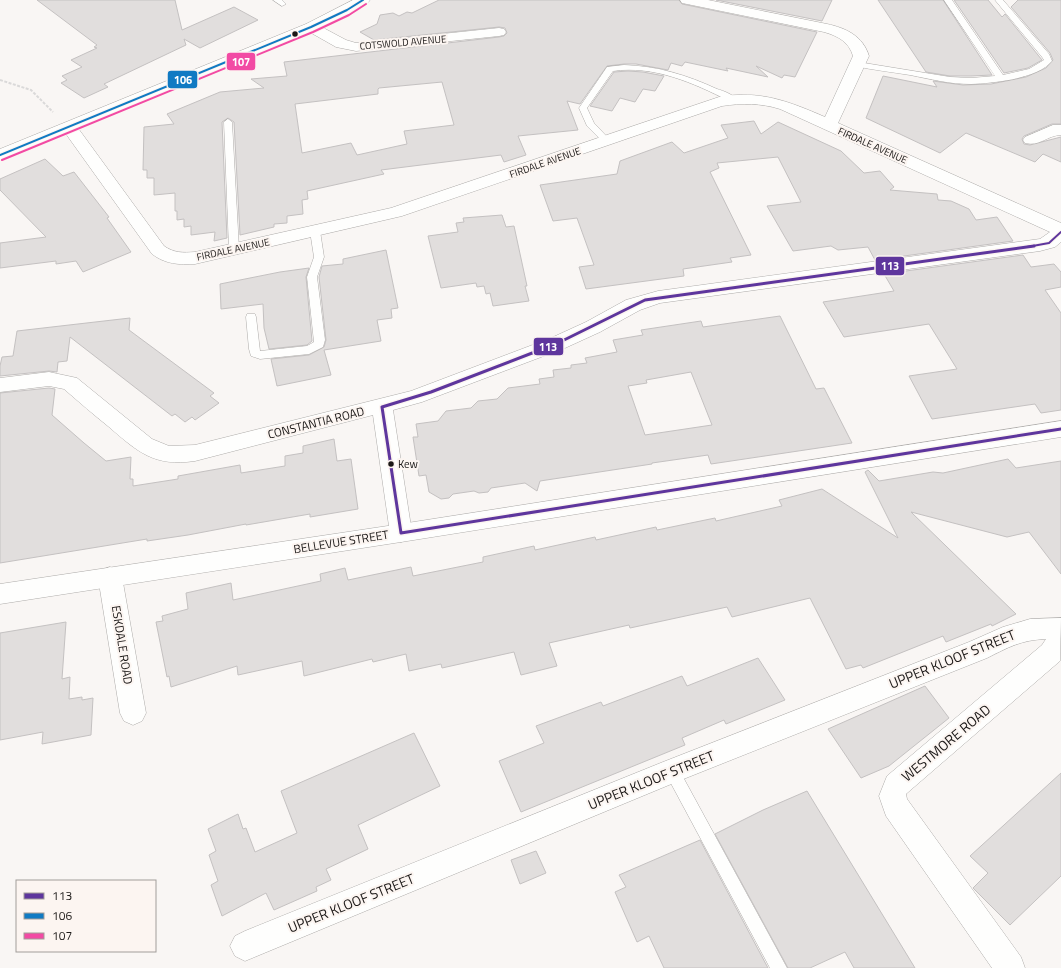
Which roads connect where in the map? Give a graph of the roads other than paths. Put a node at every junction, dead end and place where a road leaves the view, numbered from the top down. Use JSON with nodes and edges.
{"nodes":[{"id":1,"x":364,"y":0,"type":"edge"},
{"id":2,"x":687,"y":0,"type":"edge"},
{"id":3,"x":948,"y":0,"type":"edge"},
{"id":4,"x":999,"y":0,"type":"edge"},
{"id":5,"x":311,"y":27,"type":"junction"},
{"id":6,"x":499,"y":32,"type":"dead end"},
{"id":7,"x":858,"y":64,"type":"junction"},
{"id":8,"x":1001,"y":78,"type":"junction"},
{"id":9,"x":732,"y":99,"type":"junction"},
{"id":10,"x":228,"y":122,"type":"dead end"},
{"id":11,"x":828,"y":125,"type":"junction"},
{"id":12,"x":69,"y":127,"type":"junction"},
{"id":13,"x":1061,"y":130,"type":"edge"},
{"id":14,"x":606,"y":140,"type":"junction"},
{"id":15,"x":1031,"y":140,"type":"dead end"},
{"id":16,"x":0,"y":155,"type":"edge"},
{"id":17,"x":316,"y":231,"type":"junction"},
{"id":18,"x":1061,"y":231,"type":"edge"},
{"id":19,"x":234,"y":249,"type":"junction"},
{"id":20,"x":251,"y":317,"type":"dead end"},
{"id":21,"x":0,"y":385,"type":"edge"},
{"id":22,"x":382,"y":407,"type":"junction"},
{"id":23,"x":1061,"y":429,"type":"edge"},
{"id":24,"x":401,"y":533,"type":"junction"},
{"id":25,"x":110,"y":577,"type":"junction"},
{"id":26,"x":0,"y":594,"type":"edge"},
{"id":27,"x":1061,"y":628,"type":"edge"},
{"id":28,"x":133,"y":713,"type":"dead end"},
{"id":29,"x":672,"y":771,"type":"junction"},
{"id":30,"x":245,"y":946,"type":"dead end"},
{"id":31,"x":779,"y":968,"type":"edge"},
{"id":32,"x":1010,"y":968,"type":"edge"}],
"edges":[{"from":1,"to":5,"type":"street"},
{"from":2,"to":7,"type":"street"},
{"from":3,"to":8,"type":"lane"},
{"from":4,"to":8,"type":"lane"},
{"from":5,"to":6,"type":"street","name":"COTSWOLD AVENUE"},
{"from":5,"to":12,"type":"street"},
{"from":7,"to":8,"type":"lane"},
{"from":7,"to":11,"type":"street"},
{"from":9,"to":11,"type":"street","name":"FIRDALE AVENUE"},
{"from":9,"to":14,"type":"street","name":"FIRDALE AVENUE"},
{"from":9,"to":14,"type":"lane"},
{"from":10,"to":19,"type":"lane"},
{"from":11,"to":18,"type":"street","name":"FIRDALE AVENUE"},
{"from":12,"to":16,"type":"street"},
{"from":12,"to":19,"type":"street","name":"FIRDALE AVENUE"},
{"from":13,"to":15,"type":"street"},
{"from":14,"to":17,"type":"street","name":"FIRDALE AVENUE"},
{"from":17,"to":19,"type":"street","name":"FIRDALE AVENUE"},
{"from":17,"to":20,"type":"lane"},
{"from":18,"to":22,"type":"street","name":"CONSTANTIA ROAD"},
{"from":21,"to":22,"type":"street","name":"CONSTANTIA ROAD"},
{"from":22,"to":24,"type":"street"},
{"from":23,"to":24,"type":"street","name":"BELLEVUE STREET"},
{"from":24,"to":25,"type":"street","name":"BELLEVUE STREET"},
{"from":25,"to":26,"type":"street","name":"BELLEVUE STREET"},
{"from":25,"to":28,"type":"street","name":"ESKDALE ROAD"},
{"from":27,"to":29,"type":"street","name":"UPPER KLOOF STREET"},
{"from":27,"to":32,"type":"street","name":"WESTMORE ROAD"},
{"from":29,"to":30,"type":"street","name":"UPPER KLOOF STREET"},
{"from":29,"to":31,"type":"lane"}]}
